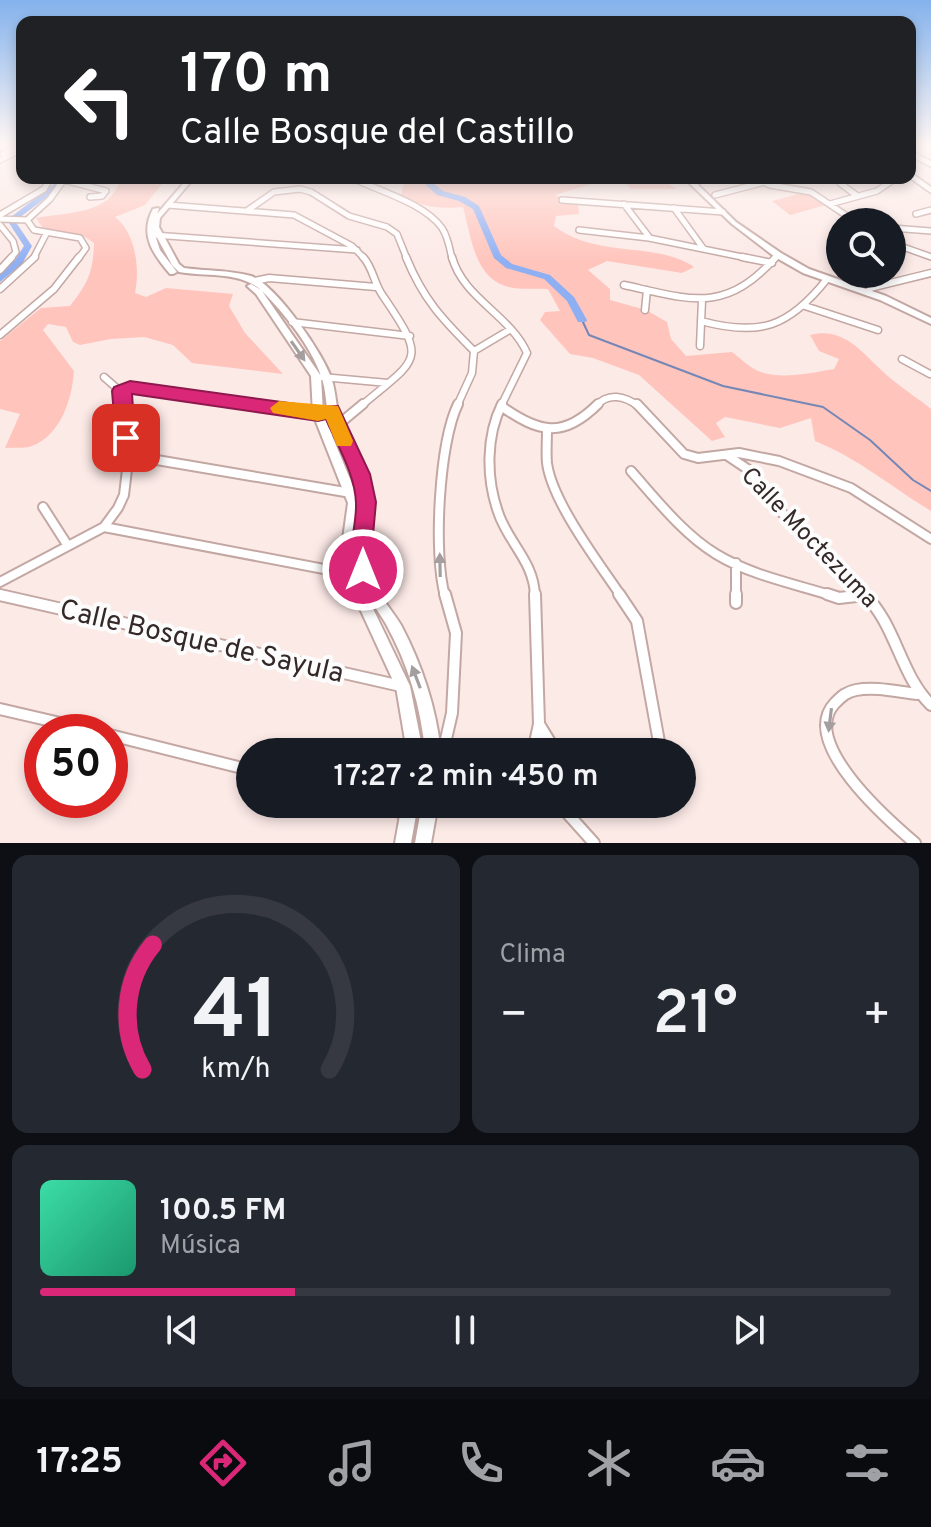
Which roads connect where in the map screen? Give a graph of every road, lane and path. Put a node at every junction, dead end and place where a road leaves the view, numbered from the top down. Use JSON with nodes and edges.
{"nodes":[{"id":1,"x":45,"y":184,"type":"edge"},
{"id":2,"x":61,"y":184,"type":"edge"},
{"id":3,"x":83,"y":184,"type":"edge"},
{"id":4,"x":179,"y":184,"type":"edge"},
{"id":5,"x":186,"y":184,"type":"edge"},
{"id":6,"x":365,"y":184,"type":"edge"},
{"id":7,"x":694,"y":184,"type":"edge"},
{"id":8,"x":702,"y":184,"type":"edge"},
{"id":9,"x":756,"y":184,"type":"edge"},
{"id":10,"x":771,"y":184,"type":"edge"},
{"id":11,"x":842,"y":184,"type":"edge"},
{"id":12,"x":893,"y":184,"type":"edge"},
{"id":13,"x":715,"y":195,"type":"junction"},
{"id":14,"x":856,"y":195,"type":"junction"},
{"id":15,"x":90,"y":197,"type":"dead end"},
{"id":16,"x":562,"y":200,"type":"dead end"},
{"id":17,"x":624,"y":204,"type":"junction"},
{"id":18,"x":830,"y":204,"type":"junction"},
{"id":19,"x":168,"y":205,"type":"junction"},
{"id":20,"x":674,"y":208,"type":"junction"},
{"id":21,"x":836,"y":208,"type":"edge"},
{"id":22,"x":248,"y":210,"type":"junction"},
{"id":23,"x":931,"y":210,"type":"edge"},
{"id":24,"x":723,"y":212,"type":"junction"},
{"id":25,"x":916,"y":214,"type":"dead end"},
{"id":26,"x":1,"y":217,"type":"edge"},
{"id":27,"x":27,"y":220,"type":"junction"},
{"id":28,"x":906,"y":229,"type":"edge"},
{"id":29,"x":579,"y":230,"type":"dead end"},
{"id":30,"x":931,"y":231,"type":"edge"},
{"id":31,"x":46,"y":234,"type":"junction"},
{"id":32,"x":154,"y":235,"type":"junction"},
{"id":33,"x":649,"y":238,"type":"junction"},
{"id":34,"x":906,"y":248,"type":"edge"},
{"id":35,"x":704,"y":249,"type":"junction"},
{"id":36,"x":359,"y":250,"type":"junction"},
{"id":37,"x":931,"y":257,"type":"edge"},
{"id":38,"x":775,"y":259,"type":"junction"},
{"id":39,"x":0,"y":270,"type":"edge"},
{"id":40,"x":931,"y":273,"type":"edge"},
{"id":41,"x":826,"y":279,"type":"edge"},
{"id":42,"x":826,"y":280,"type":"edge"},
{"id":43,"x":255,"y":281,"type":"junction"},
{"id":44,"x":624,"y":285,"type":"dead end"},
{"id":45,"x":376,"y":287,"type":"junction"},
{"id":46,"x":862,"y":288,"type":"edge"},
{"id":47,"x":0,"y":289,"type":"edge"},
{"id":48,"x":647,"y":290,"type":"junction"},
{"id":49,"x":870,"y":290,"type":"junction"},
{"id":50,"x":702,"y":300,"type":"junction"},
{"id":51,"x":805,"y":306,"type":"junction"},
{"id":52,"x":645,"y":310,"type":"dead end"},
{"id":53,"x":931,"y":318,"type":"edge"},
{"id":54,"x":701,"y":321,"type":"junction"},
{"id":55,"x":290,"y":322,"type":"junction"},
{"id":56,"x":511,"y":329,"type":"junction"},
{"id":57,"x":878,"y":330,"type":"dead end"},
{"id":58,"x":0,"y":335,"type":"edge"},
{"id":59,"x":410,"y":336,"type":"junction"},
{"id":60,"x":700,"y":346,"type":"dead end"},
{"id":61,"x":474,"y":351,"type":"junction"},
{"id":62,"x":902,"y":359,"type":"dead end"},
{"id":63,"x":931,"y":373,"type":"edge"},
{"id":64,"x":104,"y":377,"type":"dead end"},
{"id":65,"x":322,"y":377,"type":"junction"},
{"id":66,"x":388,"y":383,"type":"junction"},
{"id":67,"x":120,"y":391,"type":"junction"},
{"id":68,"x":501,"y":406,"type":"junction"},
{"id":69,"x":331,"y":411,"type":"junction"},
{"id":70,"x":318,"y":414,"type":"junction"},
{"id":71,"x":514,"y":416,"type":"junction"},
{"id":72,"x":496,"y":417,"type":"junction"},
{"id":73,"x":332,"y":430,"type":"junction"},
{"id":74,"x":547,"y":431,"type":"junction"},
{"id":75,"x":726,"y":455,"type":"junction"},
{"id":76,"x":128,"y":461,"type":"junction"},
{"id":77,"x":631,"y":471,"type":"dead end"},
{"id":78,"x":351,"y":493,"type":"junction"},
{"id":79,"x":43,"y":507,"type":"dead end"},
{"id":80,"x":104,"y":527,"type":"junction"},
{"id":81,"x":931,"y":539,"type":"edge"},
{"id":82,"x":68,"y":546,"type":"junction"},
{"id":83,"x":736,"y":563,"type":"junction"},
{"id":84,"x":350,"y":574,"type":"junction"},
{"id":85,"x":0,"y":582,"type":"edge"},
{"id":86,"x":0,"y":595,"type":"edge"},
{"id":87,"x":865,"y":595,"type":"junction"},
{"id":88,"x":736,"y":603,"type":"dead end"},
{"id":89,"x":403,"y":686,"type":"junction"},
{"id":90,"x":918,"y":694,"type":"junction"},
{"id":91,"x":931,"y":705,"type":"edge"},
{"id":92,"x":0,"y":709,"type":"edge"},
{"id":93,"x":24,"y":715,"type":"edge"},
{"id":94,"x":539,"y":724,"type":"junction"},
{"id":95,"x":412,"y":738,"type":"edge"},
{"id":96,"x":432,"y":738,"type":"edge"},
{"id":97,"x":446,"y":738,"type":"edge"},
{"id":98,"x":536,"y":738,"type":"edge"},
{"id":99,"x":548,"y":738,"type":"edge"},
{"id":100,"x":658,"y":738,"type":"edge"},
{"id":101,"x":128,"y":740,"type":"edge"},
{"id":102,"x":236,"y":766,"type":"edge"},
{"id":103,"x":408,"y":818,"type":"edge"},
{"id":104,"x":427,"y":818,"type":"edge"},
{"id":105,"x":572,"y":818,"type":"edge"},
{"id":106,"x":403,"y":843,"type":"edge"},
{"id":107,"x":423,"y":843,"type":"edge"},
{"id":108,"x":594,"y":843,"type":"edge"},
{"id":109,"x":915,"y":843,"type":"edge"}],
"edges":[{"from":1,"to":26,"type":"street"},
{"from":2,"to":27,"type":"street"},
{"from":3,"to":15,"type":"street"},
{"from":4,"to":32,"type":"main road"},
{"from":5,"to":19,"type":"main road"},
{"from":6,"to":56,"type":"street"},
{"from":7,"to":24,"type":"main road"},
{"from":8,"to":13,"type":"main road"},
{"from":9,"to":13,"type":"street"},
{"from":10,"to":18,"type":"street"},
{"from":11,"to":14,"type":"street"},
{"from":12,"to":14,"type":"street"},
{"from":13,"to":49,"type":"main road"},
{"from":14,"to":18,"type":"street"},
{"from":16,"to":17,"type":"street"},
{"from":17,"to":20,"type":"street"},
{"from":17,"to":33,"type":"street"},
{"from":18,"to":21,"type":"street"},
{"from":19,"to":22,"type":"street"},
{"from":19,"to":32,"type":"main road"},
{"from":20,"to":24,"type":"street"},
{"from":20,"to":35,"type":"street"},
{"from":22,"to":36,"type":"street"},
{"from":22,"to":61,"type":"street"},
{"from":23,"to":25,"type":"street"},
{"from":24,"to":38,"type":"main road"},
{"from":26,"to":27,"type":"street"},
{"from":26,"to":39,"type":"street"},
{"from":27,"to":31,"type":"street"},
{"from":28,"to":30,"type":"street"},
{"from":29,"to":33,"type":"street"},
{"from":31,"to":47,"type":"street"},
{"from":31,"to":58,"type":"street"},
{"from":32,"to":36,"type":"street"},
{"from":32,"to":43,"type":"main road"},
{"from":32,"to":65,"type":"main road","one_way":true},
{"from":33,"to":35,"type":"street"},
{"from":34,"to":37,"type":"street"},
{"from":35,"to":38,"type":"street"},
{"from":36,"to":45,"type":"street"},
{"from":38,"to":41,"type":"main road"},
{"from":38,"to":50,"type":"street"},
{"from":40,"to":49,"type":"street"},
{"from":42,"to":51,"type":"street"},
{"from":43,"to":45,"type":"street"},
{"from":43,"to":55,"type":"main road"},
{"from":44,"to":48,"type":"street"},
{"from":45,"to":59,"type":"street"},
{"from":46,"to":49,"type":"main road"},
{"from":48,"to":50,"type":"street"},
{"from":48,"to":52,"type":"street"},
{"from":49,"to":53,"type":"main road"},
{"from":50,"to":54,"type":"street"},
{"from":51,"to":54,"type":"street"},
{"from":51,"to":57,"type":"street"},
{"from":54,"to":60,"type":"street"},
{"from":55,"to":59,"type":"street"},
{"from":55,"to":65,"type":"main road"},
{"from":56,"to":61,"type":"street"},
{"from":56,"to":68,"type":"street"},
{"from":59,"to":66,"type":"street"},
{"from":97,"to":61,"type":"street","one_way":true},
{"from":62,"to":63,"type":"street"},
{"from":64,"to":67,"type":"street"},
{"from":65,"to":66,"type":"street"},
{"from":65,"to":69,"type":"main road"},
{"from":65,"to":70,"type":"main road"},
{"from":66,"to":73,"type":"street"},
{"from":67,"to":70,"type":"street"},
{"from":67,"to":76,"type":"street"},
{"from":68,"to":71,"type":"street"},
{"from":68,"to":72,"type":"street"},
{"from":69,"to":70,"type":"street"},
{"from":69,"to":73,"type":"main road"},
{"from":70,"to":73,"type":"main road"},
{"from":71,"to":72,"type":"street"},
{"from":71,"to":74,"type":"street"},
{"from":72,"to":94,"type":"street"},
{"from":73,"to":78,"type":"main road"},
{"from":96,"to":73,"type":"main road","one_way":true},
{"from":74,"to":75,"type":"street","name":"Calle Moctezuma"},
{"from":74,"to":100,"type":"street"},
{"from":75,"to":81,"type":"street"},
{"from":75,"to":87,"type":"street","name":"Calle Moctezuma"},
{"from":76,"to":78,"type":"street"},
{"from":76,"to":80,"type":"street"},
{"from":77,"to":83,"type":"street"},
{"from":78,"to":84,"type":"main road"},
{"from":79,"to":82,"type":"street"},
{"from":80,"to":82,"type":"street"},
{"from":80,"to":84,"type":"street"},
{"from":82,"to":85,"type":"street"},
{"from":83,"to":87,"type":"street"},
{"from":83,"to":88,"type":"street"},
{"from":84,"to":89,"type":"main road"},
{"from":86,"to":89,"type":"street","name":"Calle Bosque de Sayula"},
{"from":87,"to":90,"type":"street","name":"Calle Moctezuma"},
{"from":89,"to":95,"type":"main road"},
{"from":90,"to":91,"type":"street"},
{"from":90,"to":109,"type":"street","one_way":true},
{"from":92,"to":93,"type":"street"},
{"from":94,"to":98,"type":"street"},
{"from":94,"to":99,"type":"street"},
{"from":101,"to":102,"type":"street"},
{"from":103,"to":106,"type":"main road"},
{"from":104,"to":107,"type":"main road"},
{"from":105,"to":108,"type":"street"}]}
